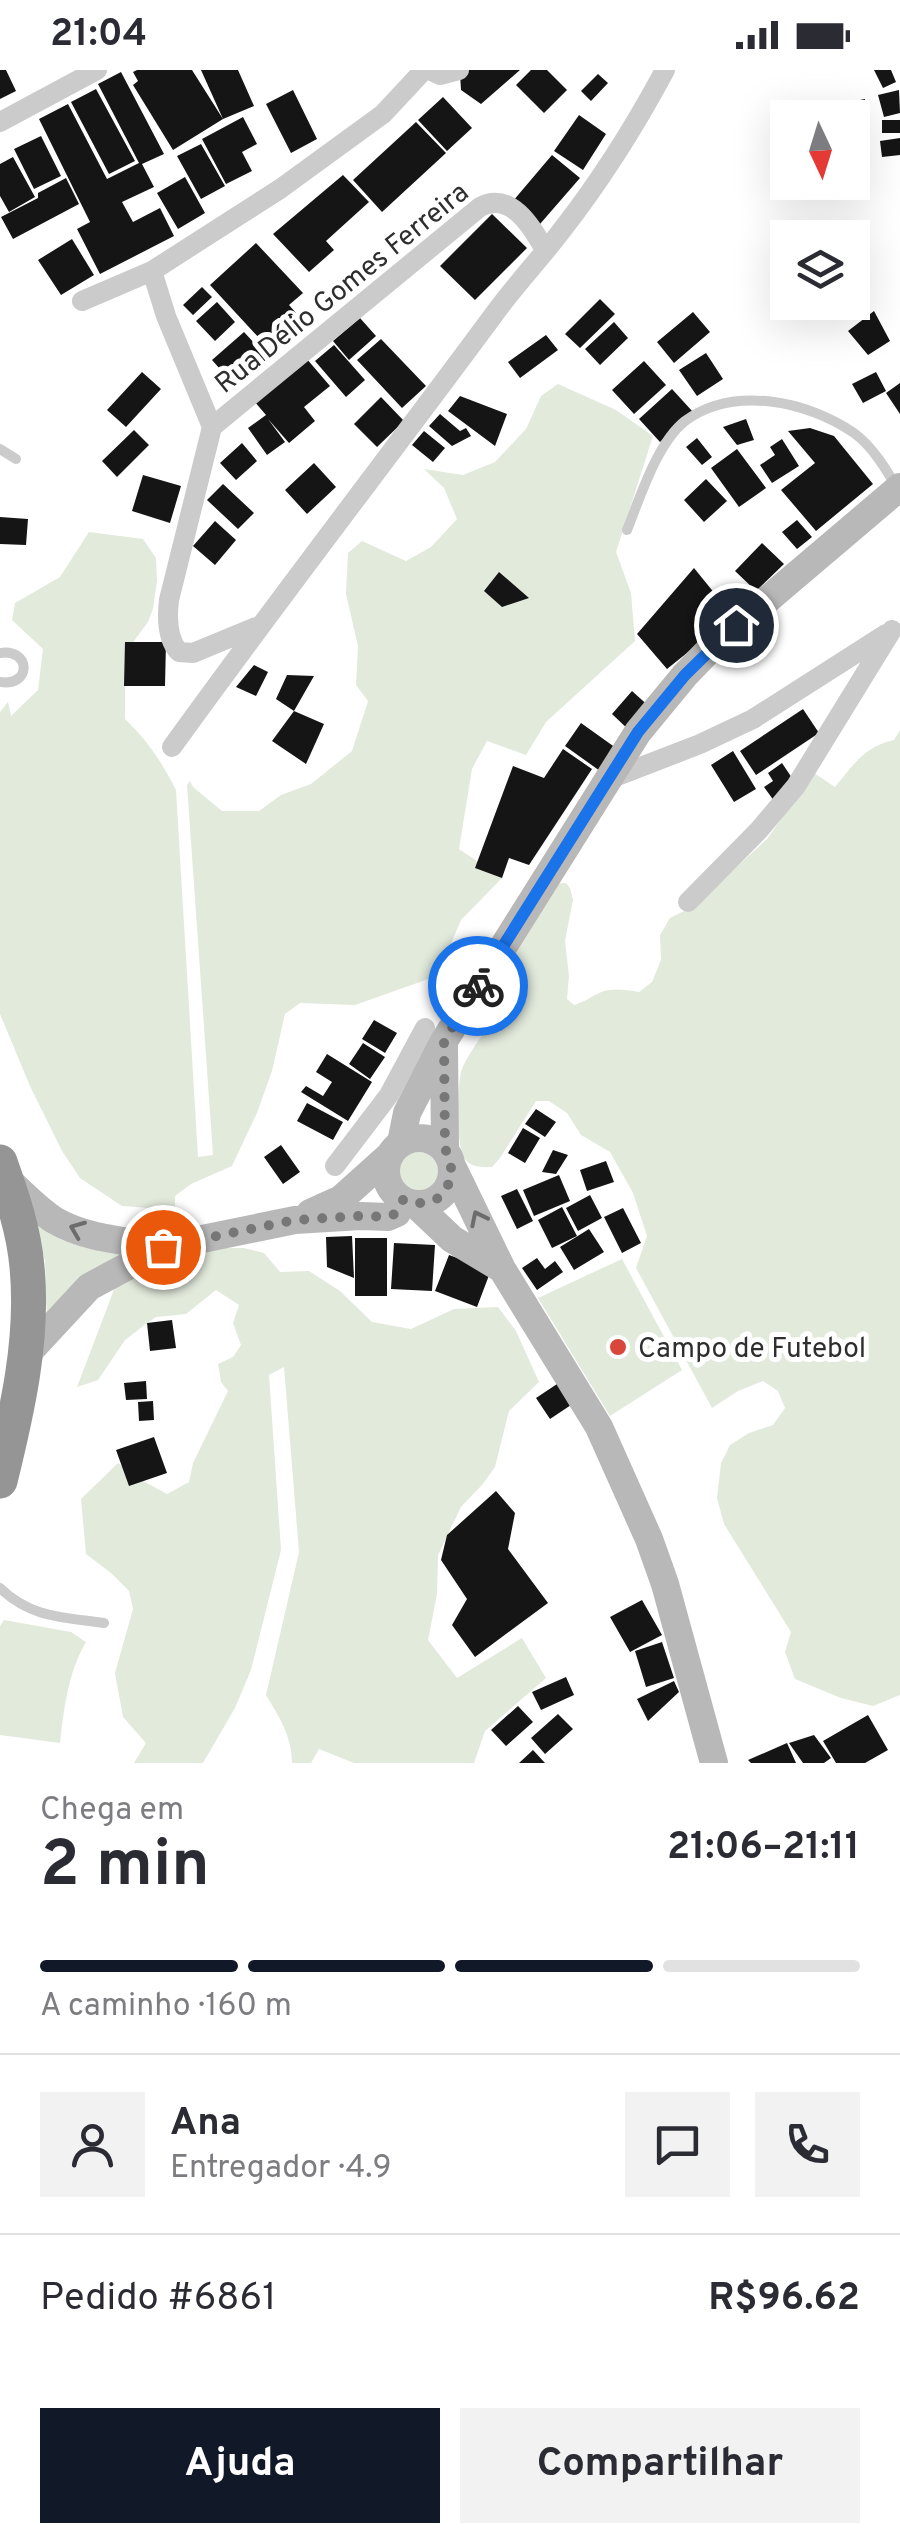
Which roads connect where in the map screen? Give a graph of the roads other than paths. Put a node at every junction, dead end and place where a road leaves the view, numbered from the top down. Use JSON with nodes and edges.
{"nodes":[{"id":1,"x":96,"y":70,"type":"edge"},
{"id":2,"x":427,"y":70,"type":"edge"},
{"id":3,"x":458,"y":70,"type":"edge"},
{"id":4,"x":665,"y":70,"type":"edge"},
{"id":5,"x":0,"y":122,"type":"edge"},
{"id":6,"x":545,"y":250,"type":"junction"},
{"id":7,"x":152,"y":272,"type":"junction"},
{"id":8,"x":82,"y":301,"type":"dead end"},
{"id":9,"x":212,"y":427,"type":"junction"},
{"id":10,"x":0,"y":449,"type":"edge"},
{"id":11,"x":16,"y":458,"type":"dead end"},
{"id":12,"x":899,"y":488,"type":"edge"},
{"id":13,"x":627,"y":530,"type":"dead end"},
{"id":14,"x":260,"y":625,"type":"junction"},
{"id":15,"x":896,"y":629,"type":"edge"},
{"id":16,"x":0,"y":652,"type":"edge"},
{"id":17,"x":0,"y":682,"type":"edge"},
{"id":18,"x":172,"y":747,"type":"dead end"},
{"id":19,"x":606,"y":780,"type":"junction"},
{"id":20,"x":688,"y":902,"type":"dead end"},
{"id":21,"x":434,"y":1035,"type":"junction"},
{"id":22,"x":398,"y":1104,"type":"junction"},
{"id":23,"x":395,"y":1150,"type":"junction"},
{"id":24,"x":449,"y":1159,"type":"junction"},
{"id":25,"x":334,"y":1166,"type":"dead end"},
{"id":26,"x":3,"y":1170,"type":"edge"},
{"id":27,"x":409,"y":1202,"type":"junction"},
{"id":28,"x":295,"y":1220,"type":"junction"},
{"id":29,"x":163,"y":1247,"type":"junction"},
{"id":30,"x":502,"y":1268,"type":"junction"},
{"id":31,"x":26,"y":1356,"type":"junction"},
{"id":32,"x":0,"y":1481,"type":"edge"},
{"id":33,"x":0,"y":1588,"type":"edge"},
{"id":34,"x":104,"y":1623,"type":"dead end"},
{"id":35,"x":714,"y":1763,"type":"edge"}],
"edges":[{"from":1,"to":5,"type":"street"},
{"from":2,"to":3,"type":"street"},
{"from":2,"to":7,"type":"street"},
{"from":4,"to":6,"type":"street"},
{"from":6,"to":9,"type":"street","name":"Rua Délio Gomes Ferreira"},
{"from":6,"to":14,"type":"street"},
{"from":7,"to":8,"type":"street"},
{"from":7,"to":9,"type":"street","name":"Rua Délio Gomes Ferreira"},
{"from":9,"to":14,"type":"street","name":"Rua Délio Gomes Ferreira"},
{"from":10,"to":11,"type":"lane"},
{"from":12,"to":13,"type":"lane"},
{"from":12,"to":19,"type":"main road"},
{"from":14,"to":18,"type":"street"},
{"from":15,"to":19,"type":"street"},
{"from":15,"to":20,"type":"street"},
{"from":16,"to":17,"type":"lane"},
{"from":19,"to":21,"type":"main road"},
{"from":21,"to":22,"type":"main road"},
{"from":21,"to":24,"type":"main road"},
{"from":22,"to":23,"type":"main road"},
{"from":22,"to":25,"type":"street"},
{"from":23,"to":24,"type":"main road"},
{"from":23,"to":27,"type":"main road"},
{"from":23,"to":28,"type":"main road"},
{"from":24,"to":27,"type":"main road"},
{"from":30,"to":24,"type":"main road","one_way":true},
{"from":29,"to":26,"type":"main road","one_way":true},
{"from":26,"to":31,"type":"highway"},
{"from":27,"to":28,"type":"main road"},
{"from":27,"to":30,"type":"main road"},
{"from":28,"to":29,"type":"main road"},
{"from":29,"to":31,"type":"main road"},
{"from":30,"to":35,"type":"main road"},
{"from":31,"to":32,"type":"highway"},
{"from":33,"to":34,"type":"lane"}]}
